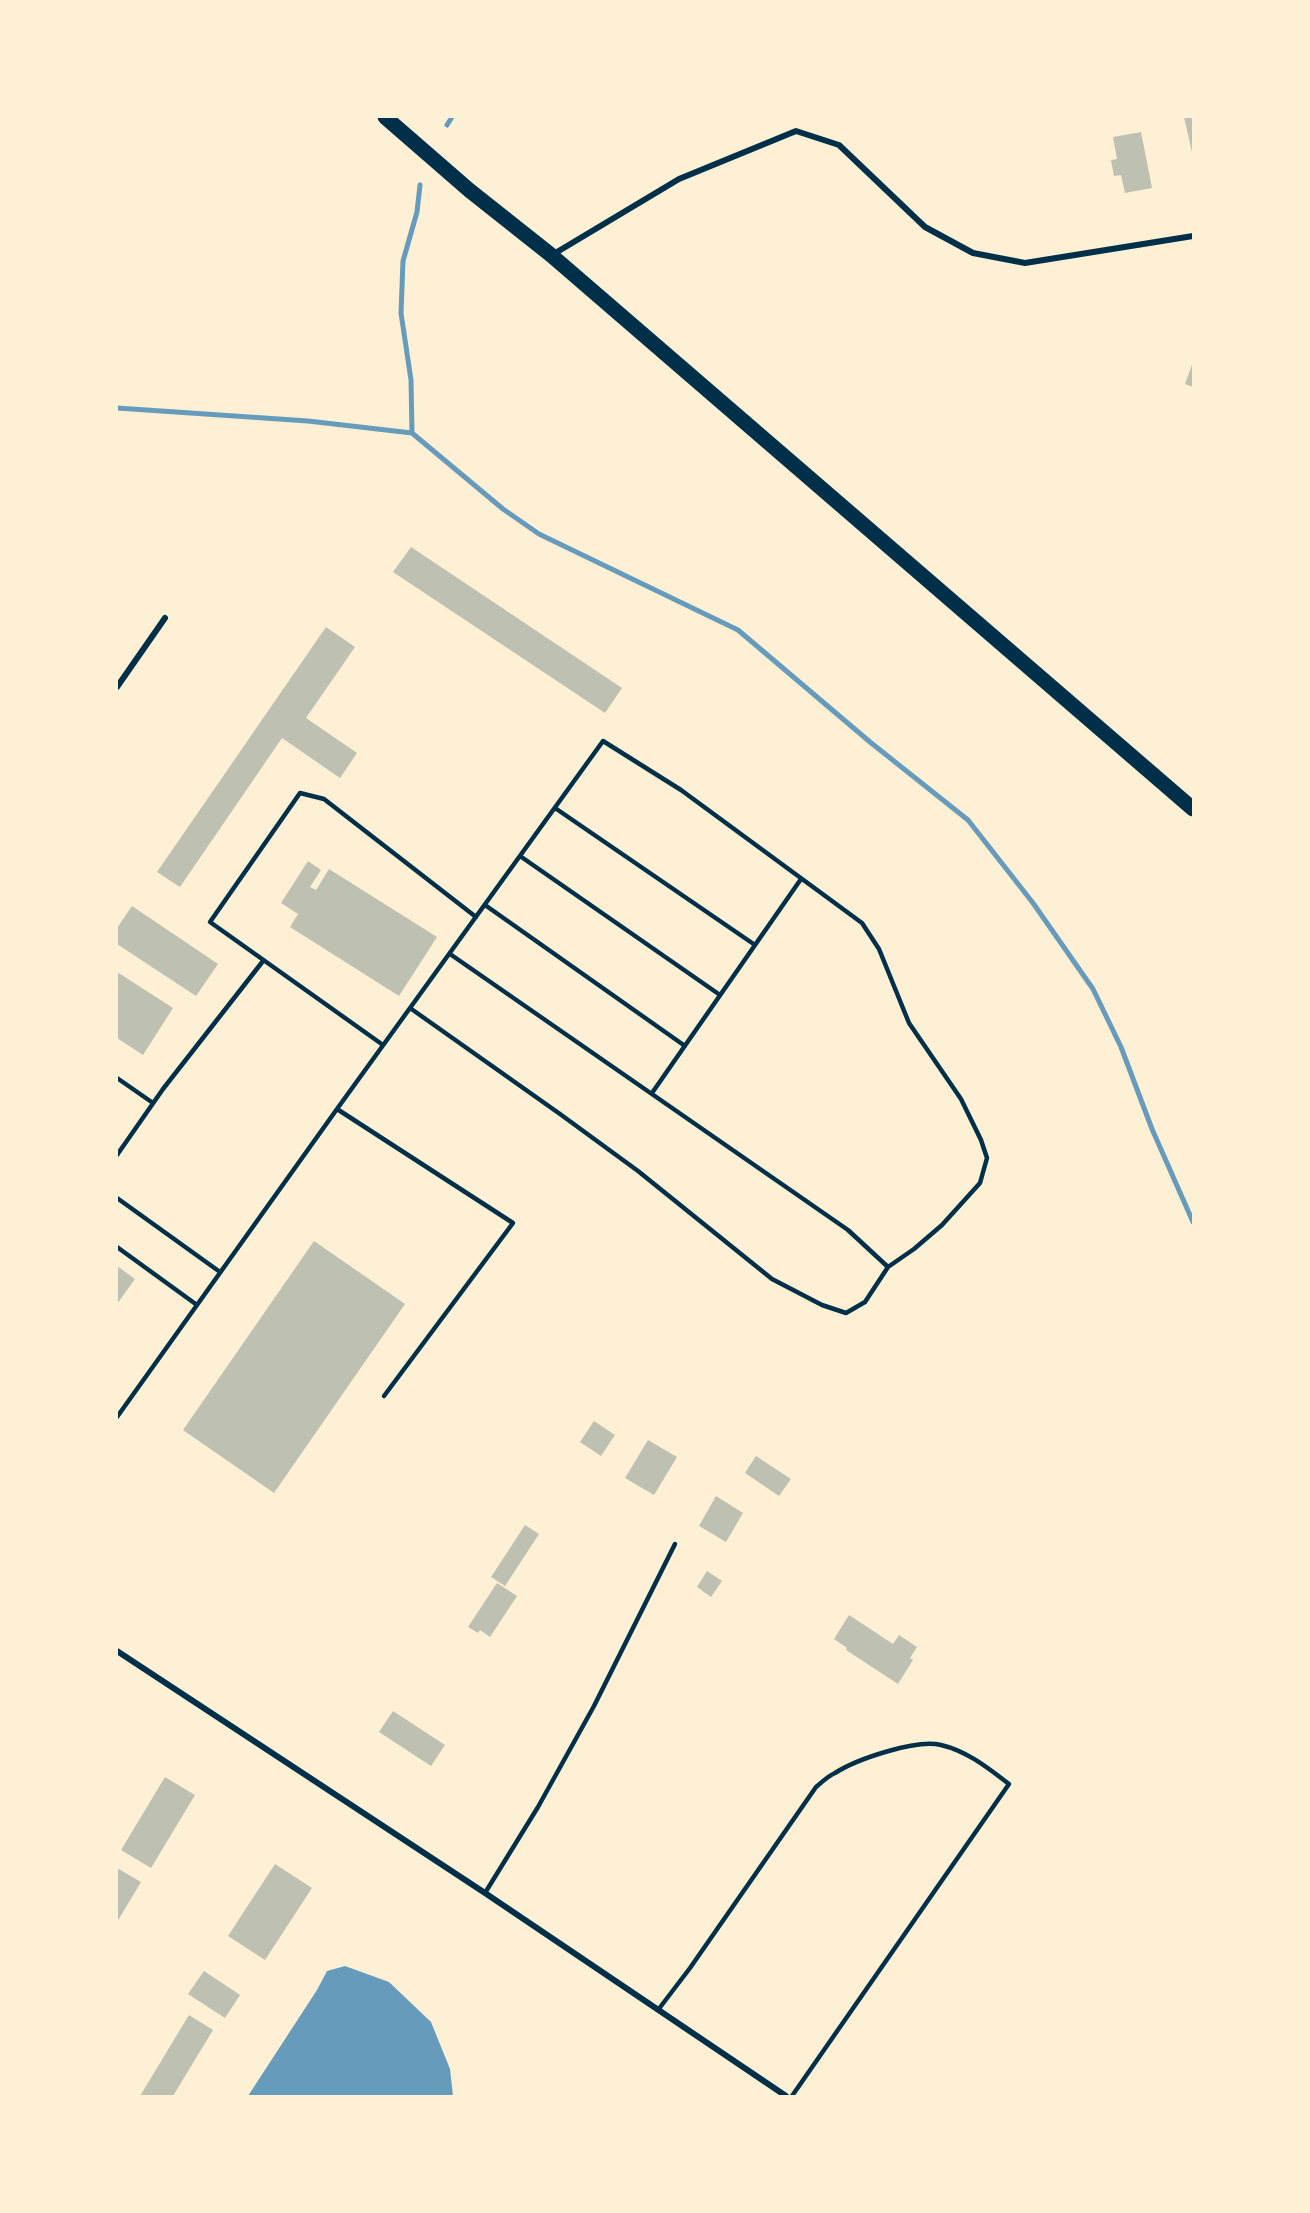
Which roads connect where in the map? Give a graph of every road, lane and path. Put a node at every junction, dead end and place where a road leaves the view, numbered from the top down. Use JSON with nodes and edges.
{"nodes":[{"id":1,"x":385,"y":117,"type":"edge"},
{"id":2,"x":1193,"y":236,"type":"edge"},
{"id":3,"x":551,"y":255,"type":"junction"},
{"id":4,"x":165,"y":618,"type":"dead end"},
{"id":5,"x":117,"y":687,"type":"edge"},
{"id":6,"x":555,"y":808,"type":"junction"},
{"id":7,"x":1193,"y":809,"type":"edge"},
{"id":8,"x":520,"y":856,"type":"junction"},
{"id":9,"x":801,"y":879,"type":"junction"},
{"id":10,"x":485,"y":905,"type":"junction"},
{"id":11,"x":476,"y":917,"type":"junction"},
{"id":12,"x":755,"y":945,"type":"junction"},
{"id":13,"x":450,"y":954,"type":"junction"},
{"id":14,"x":263,"y":961,"type":"junction"},
{"id":15,"x":720,"y":995,"type":"junction"},
{"id":16,"x":410,"y":1008,"type":"junction"},
{"id":17,"x":383,"y":1045,"type":"junction"},
{"id":18,"x":685,"y":1046,"type":"junction"},
{"id":19,"x":117,"y":1078,"type":"edge"},
{"id":20,"x":652,"y":1093,"type":"junction"},
{"id":21,"x":153,"y":1103,"type":"junction"},
{"id":22,"x":337,"y":1109,"type":"junction"},
{"id":23,"x":117,"y":1155,"type":"edge"},
{"id":24,"x":117,"y":1198,"type":"edge"},
{"id":25,"x":117,"y":1247,"type":"edge"},
{"id":26,"x":888,"y":1267,"type":"junction"},
{"id":27,"x":220,"y":1272,"type":"junction"},
{"id":28,"x":197,"y":1305,"type":"junction"},
{"id":29,"x":384,"y":1396,"type":"dead end"},
{"id":30,"x":117,"y":1417,"type":"edge"},
{"id":31,"x":675,"y":1544,"type":"dead end"},
{"id":32,"x":117,"y":1651,"type":"edge"},
{"id":33,"x":485,"y":1893,"type":"junction"},
{"id":34,"x":658,"y":2010,"type":"junction"},
{"id":35,"x":786,"y":2096,"type":"edge"},
{"id":36,"x":792,"y":2096,"type":"edge"}],
"edges":[{"from":1,"to":3,"type":"main road"},
{"from":2,"to":3,"type":"street"},
{"from":3,"to":7,"type":"main road"},
{"from":4,"to":5,"type":"street"},
{"from":6,"to":8,"type":"lane"},
{"from":6,"to":9,"type":"lane"},
{"from":6,"to":12,"type":"lane"},
{"from":8,"to":10,"type":"lane"},
{"from":8,"to":15,"type":"lane"},
{"from":9,"to":12,"type":"lane"},
{"from":9,"to":26,"type":"lane"},
{"from":10,"to":11,"type":"lane"},
{"from":10,"to":18,"type":"lane"},
{"from":11,"to":13,"type":"lane"},
{"from":11,"to":14,"type":"lane"},
{"from":12,"to":15,"type":"lane"},
{"from":13,"to":16,"type":"lane"},
{"from":13,"to":20,"type":"lane"},
{"from":14,"to":17,"type":"lane"},
{"from":14,"to":21,"type":"lane"},
{"from":15,"to":18,"type":"lane"},
{"from":16,"to":17,"type":"lane"},
{"from":16,"to":26,"type":"lane"},
{"from":17,"to":22,"type":"lane"},
{"from":18,"to":20,"type":"lane"},
{"from":19,"to":21,"type":"lane"},
{"from":20,"to":26,"type":"lane"},
{"from":21,"to":23,"type":"lane"},
{"from":22,"to":27,"type":"lane"},
{"from":22,"to":29,"type":"lane"},
{"from":24,"to":27,"type":"lane"},
{"from":25,"to":28,"type":"lane"},
{"from":27,"to":28,"type":"lane"},
{"from":28,"to":30,"type":"lane"},
{"from":31,"to":33,"type":"lane"},
{"from":32,"to":33,"type":"street"},
{"from":33,"to":34,"type":"street"},
{"from":34,"to":35,"type":"street"},
{"from":34,"to":36,"type":"lane"}]}
